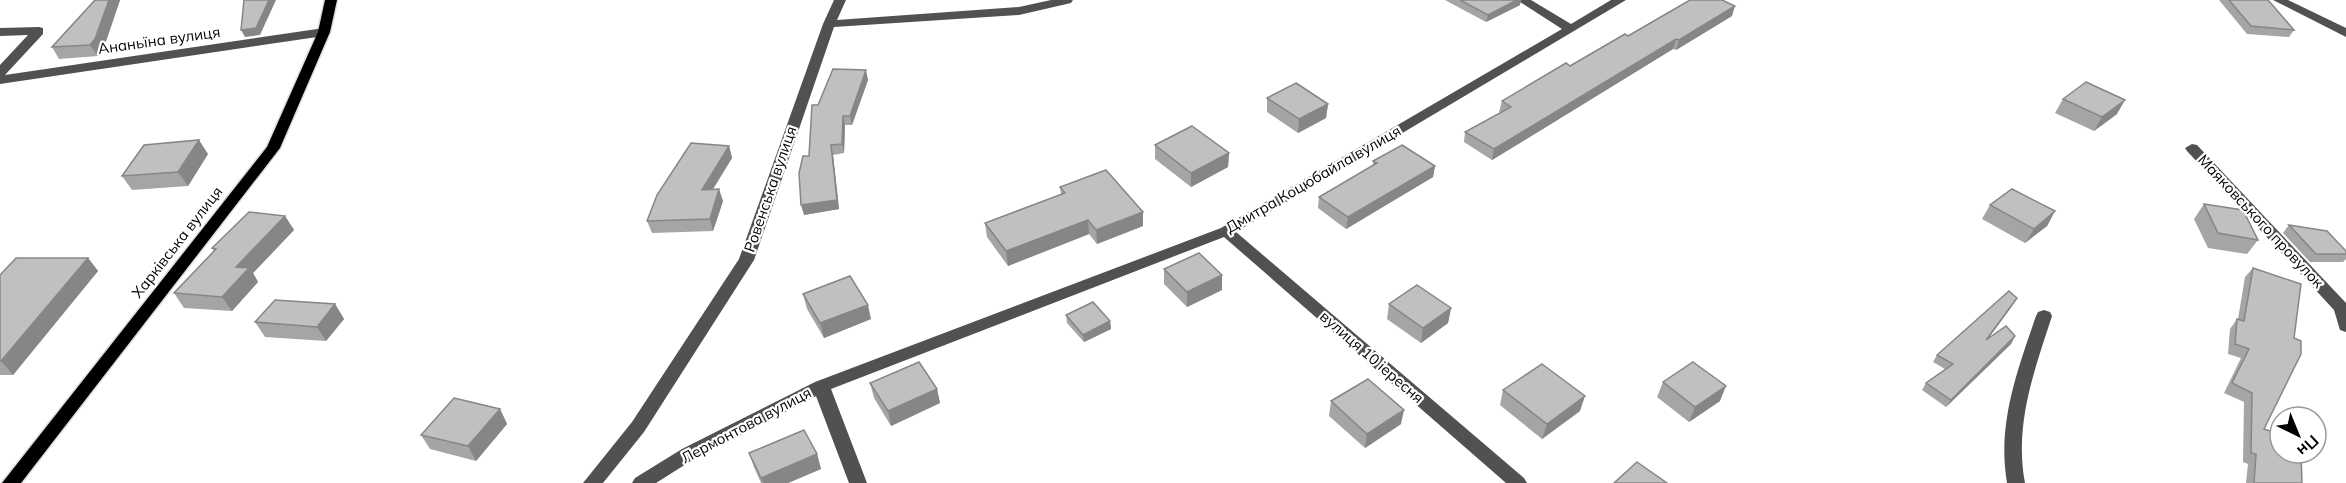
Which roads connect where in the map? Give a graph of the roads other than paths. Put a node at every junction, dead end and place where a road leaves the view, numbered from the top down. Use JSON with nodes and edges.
{"nodes":[{"id":1,"x":331,"y":0,"type":"edge"},
{"id":2,"x":840,"y":0,"type":"edge"},
{"id":3,"x":1067,"y":0,"type":"edge"},
{"id":4,"x":1523,"y":0,"type":"edge"},
{"id":5,"x":1620,"y":0,"type":"edge"},
{"id":6,"x":2279,"y":0,"type":"edge"},
{"id":7,"x":829,"y":24,"type":"junction"},
{"id":8,"x":1570,"y":29,"type":"junction"},
{"id":9,"x":0,"y":32,"type":"edge"},
{"id":10,"x":324,"y":32,"type":"junction"},
{"id":11,"x":2346,"y":33,"type":"edge"},
{"id":12,"x":0,"y":73,"type":"edge"},
{"id":13,"x":0,"y":80,"type":"edge"},
{"id":14,"x":2192,"y":148,"type":"dead end"},
{"id":15,"x":1226,"y":231,"type":"junction"},
{"id":16,"x":2044,"y":316,"type":"dead end"},
{"id":17,"x":2346,"y":326,"type":"edge"},
{"id":18,"x":821,"y":386,"type":"junction"},
{"id":19,"x":11,"y":483,"type":"edge"},
{"id":20,"x":592,"y":483,"type":"edge"},
{"id":21,"x":641,"y":483,"type":"edge"},
{"id":22,"x":858,"y":483,"type":"edge"},
{"id":23,"x":1518,"y":483,"type":"edge"},
{"id":24,"x":2016,"y":483,"type":"edge"}],
"edges":[{"from":1,"to":10,"type":"main road","name":"Харківська вулиця"},
{"from":2,"to":7,"type":"street","name":"Ровенська вулиця"},
{"from":3,"to":7,"type":"street"},
{"from":4,"to":8,"type":"street"},
{"from":5,"to":8,"type":"street","name":"Дмитра Коцюбайла вулиця"},
{"from":6,"to":11,"type":"street"},
{"from":7,"to":20,"type":"street","name":"Ровенська вулиця"},
{"from":8,"to":15,"type":"street","name":"Дмитра Коцюбайла вулиця"},
{"from":9,"to":12,"type":"street"},
{"from":10,"to":13,"type":"street","name":"Ананьїна вулиця"},
{"from":10,"to":19,"type":"main road","name":"Харківська вулиця"},
{"from":14,"to":17,"type":"street","name":"Маяковського провулок"},
{"from":15,"to":18,"type":"street","name":"Дмитра Коцюбайла вулиця"},
{"from":15,"to":23,"type":"street","name":"вулиця 10 іересня"},
{"from":16,"to":24,"type":"street"},
{"from":18,"to":21,"type":"street","name":"Лермонтова вулиця"},
{"from":18,"to":22,"type":"street"}]}
